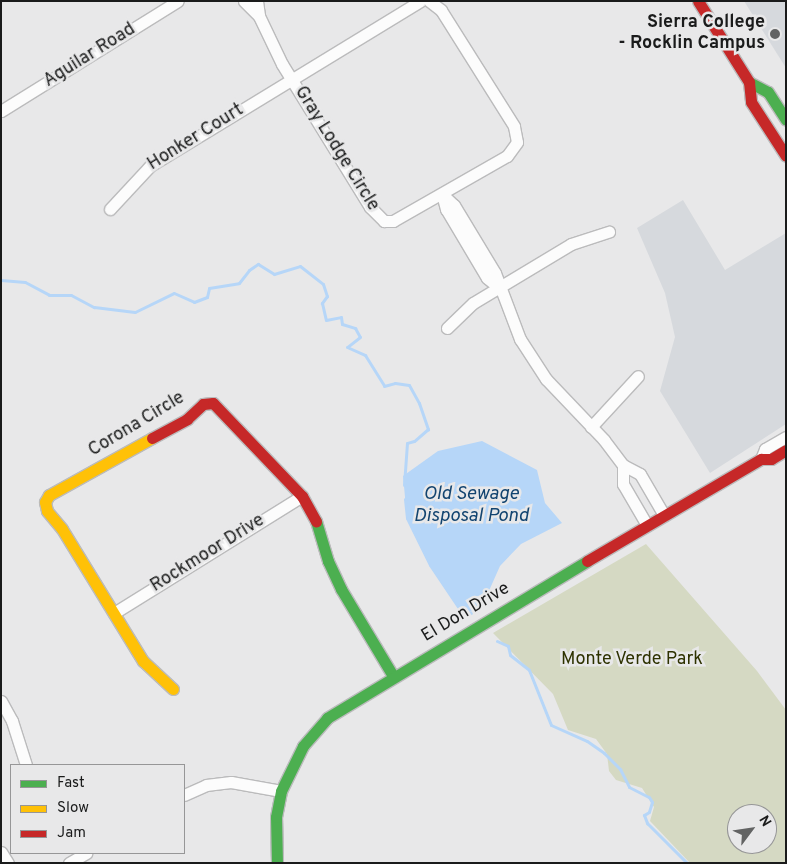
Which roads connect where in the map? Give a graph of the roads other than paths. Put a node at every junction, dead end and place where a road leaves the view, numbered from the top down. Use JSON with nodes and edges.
{"nodes":[{"id":1,"x":178,"y":1,"type":"edge"},
{"id":2,"x":244,"y":1,"type":"edge"},
{"id":3,"x":257,"y":1,"type":"edge"},
{"id":4,"x":420,"y":1,"type":"edge"},
{"id":5,"x":429,"y":1,"type":"edge"},
{"id":6,"x":698,"y":1,"type":"edge"},
{"id":7,"x":259,"y":16,"type":"junction"},
{"id":8,"x":292,"y":78,"type":"junction"},
{"id":9,"x":750,"y":82,"type":"junction"},
{"id":10,"x":1,"y":111,"type":"edge"},
{"id":11,"x":786,"y":120,"type":"edge"},
{"id":12,"x":786,"y":156,"type":"edge"},
{"id":13,"x":442,"y":194,"type":"junction"},
{"id":14,"x":110,"y":209,"type":"dead end"},
{"id":15,"x":609,"y":232,"type":"dead end"},
{"id":16,"x":498,"y":287,"type":"junction"},
{"id":17,"x":446,"y":328,"type":"dead end"},
{"id":18,"x":638,"y":376,"type":"dead end"},
{"id":19,"x":591,"y":427,"type":"junction"},
{"id":20,"x":786,"y":437,"type":"edge"},
{"id":21,"x":786,"y":450,"type":"edge"},
{"id":22,"x":761,"y":459,"type":"junction"},
{"id":23,"x":623,"y":465,"type":"junction"},
{"id":24,"x":302,"y":496,"type":"junction"},
{"id":25,"x":664,"y":515,"type":"junction"},
{"id":26,"x":648,"y":525,"type":"junction"},
{"id":27,"x":114,"y":613,"type":"junction"},
{"id":28,"x":393,"y":676,"type":"junction"},
{"id":29,"x":174,"y":689,"type":"dead end"},
{"id":30,"x":1,"y":701,"type":"edge"},
{"id":31,"x":26,"y":764,"type":"edge"},
{"id":32,"x":281,"y":791,"type":"junction"},
{"id":33,"x":185,"y":795,"type":"edge"},
{"id":34,"x":1,"y":852,"type":"edge"},
{"id":35,"x":8,"y":863,"type":"edge"},
{"id":36,"x":277,"y":863,"type":"edge"}],
"edges":[{"from":1,"to":10,"type":"street","name":"Aguilar Road"},
{"from":2,"to":7,"type":"street"},
{"from":3,"to":7,"type":"street"},
{"from":4,"to":8,"type":"street","name":"Gray Lodge Circle"},
{"from":5,"to":13,"type":"street","name":"Gray Lodge Circle"},
{"from":6,"to":9,"type":"street"},
{"from":7,"to":8,"type":"street","name":"Gray Lodge Circle"},
{"from":8,"to":13,"type":"street","name":"Gray Lodge Circle"},
{"from":8,"to":14,"type":"street","name":"Honker Court"},
{"from":9,"to":11,"type":"street"},
{"from":9,"to":12,"type":"street"},
{"from":13,"to":16,"type":"street"},
{"from":15,"to":16,"type":"street"},
{"from":16,"to":17,"type":"street"},
{"from":16,"to":19,"type":"street"},
{"from":18,"to":19,"type":"street"},
{"from":19,"to":23,"type":"street"},
{"from":20,"to":22,"type":"street","name":"El Don Drive"},
{"from":21,"to":22,"type":"street","name":"El Don Drive"},
{"from":22,"to":25,"type":"street","name":"El Don Drive"},
{"from":23,"to":25,"type":"street"},
{"from":23,"to":26,"type":"street"},
{"from":24,"to":27,"type":"street","name":"Rockmoor Drive"},
{"from":24,"to":27,"type":"street","name":"Corona Circle"},
{"from":24,"to":28,"type":"street","name":"Corona Circle"},
{"from":25,"to":26,"type":"street","name":"El Don Drive"},
{"from":26,"to":28,"type":"street","name":"El Don Drive"},
{"from":27,"to":29,"type":"street","name":"Corona Circle"},
{"from":28,"to":32,"type":"street","name":"El Don Drive"},
{"from":30,"to":31,"type":"street"},
{"from":32,"to":33,"type":"street"},
{"from":32,"to":36,"type":"street","name":"El Don Drive"},
{"from":34,"to":35,"type":"street"}]}
